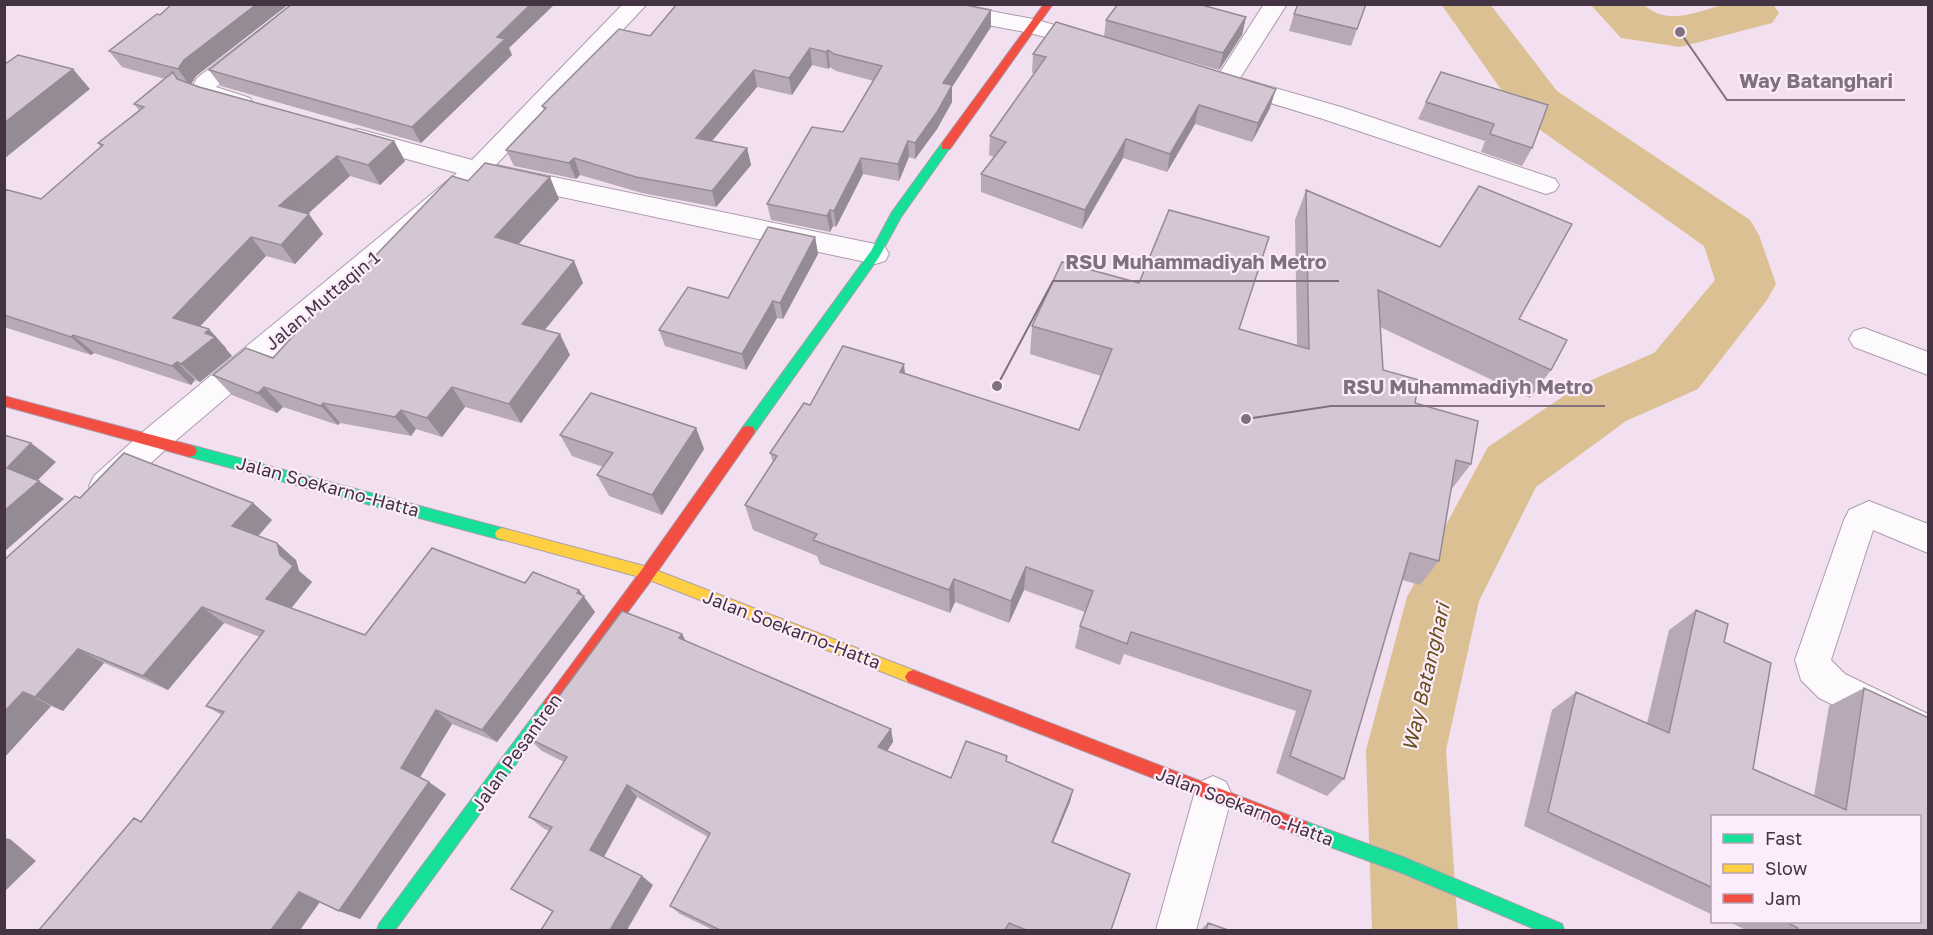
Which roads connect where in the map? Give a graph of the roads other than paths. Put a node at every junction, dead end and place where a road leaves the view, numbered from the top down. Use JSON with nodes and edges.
{"nodes":[{"id":1,"x":308,"y":4,"type":"edge"},
{"id":2,"x":636,"y":4,"type":"edge"},
{"id":3,"x":915,"y":4,"type":"edge"},
{"id":4,"x":1048,"y":4,"type":"edge"},
{"id":5,"x":1276,"y":4,"type":"edge"},
{"id":6,"x":1033,"y":26,"type":"junction"},
{"id":7,"x":1112,"y":49,"type":"edge"},
{"id":8,"x":269,"y":112,"type":"edge"},
{"id":9,"x":339,"y":131,"type":"edge"},
{"id":10,"x":477,"y":170,"type":"junction"},
{"id":11,"x":1546,"y":185,"type":"dead end"},
{"id":12,"x":875,"y":254,"type":"junction"},
{"id":13,"x":1864,"y":339,"type":"dead end"},
{"id":14,"x":1929,"y":364,"type":"edge"},
{"id":15,"x":4,"y":400,"type":"edge"},
{"id":16,"x":156,"y":440,"type":"junction"},
{"id":17,"x":80,"y":508,"type":"edge"},
{"id":18,"x":1929,"y":539,"type":"edge"},
{"id":19,"x":648,"y":573,"type":"junction"},
{"id":20,"x":1929,"y":733,"type":"edge"},
{"id":21,"x":1213,"y":795,"type":"junction"},
{"id":22,"x":385,"y":930,"type":"edge"},
{"id":23,"x":1176,"y":930,"type":"edge"},
{"id":24,"x":1556,"y":930,"type":"edge"}],
"edges":[{"from":1,"to":8,"type":"street"},
{"from":2,"to":10,"type":"street","name":"Jalan Muttaqin 1"},
{"from":3,"to":6,"type":"street"},
{"from":4,"to":6,"type":"main road","name":"Jalan Pesantren"},
{"from":5,"to":11,"type":"street"},
{"from":6,"to":7,"type":"street"},
{"from":6,"to":12,"type":"main road","name":"Jalan Pesantren"},
{"from":9,"to":10,"type":"street"},
{"from":10,"to":12,"type":"street"},
{"from":10,"to":16,"type":"street","name":"Jalan Muttaqin 1"},
{"from":12,"to":19,"type":"main road","name":"Jalan Pesantren"},
{"from":13,"to":14,"type":"street"},
{"from":15,"to":16,"type":"main road","name":"Jalan Soekarno-Hatta"},
{"from":16,"to":17,"type":"street","name":"Jalan Muttaqin 1"},
{"from":16,"to":19,"type":"main road","name":"Jalan Soekarno-Hatta"},
{"from":18,"to":20,"type":"street"},
{"from":19,"to":21,"type":"main road","name":"Jalan Soekarno-Hatta"},
{"from":19,"to":22,"type":"main road","name":"Jalan Pesantren"},
{"from":21,"to":23,"type":"street"},
{"from":21,"to":24,"type":"main road","name":"Jalan Soekarno-Hatta"}]}
